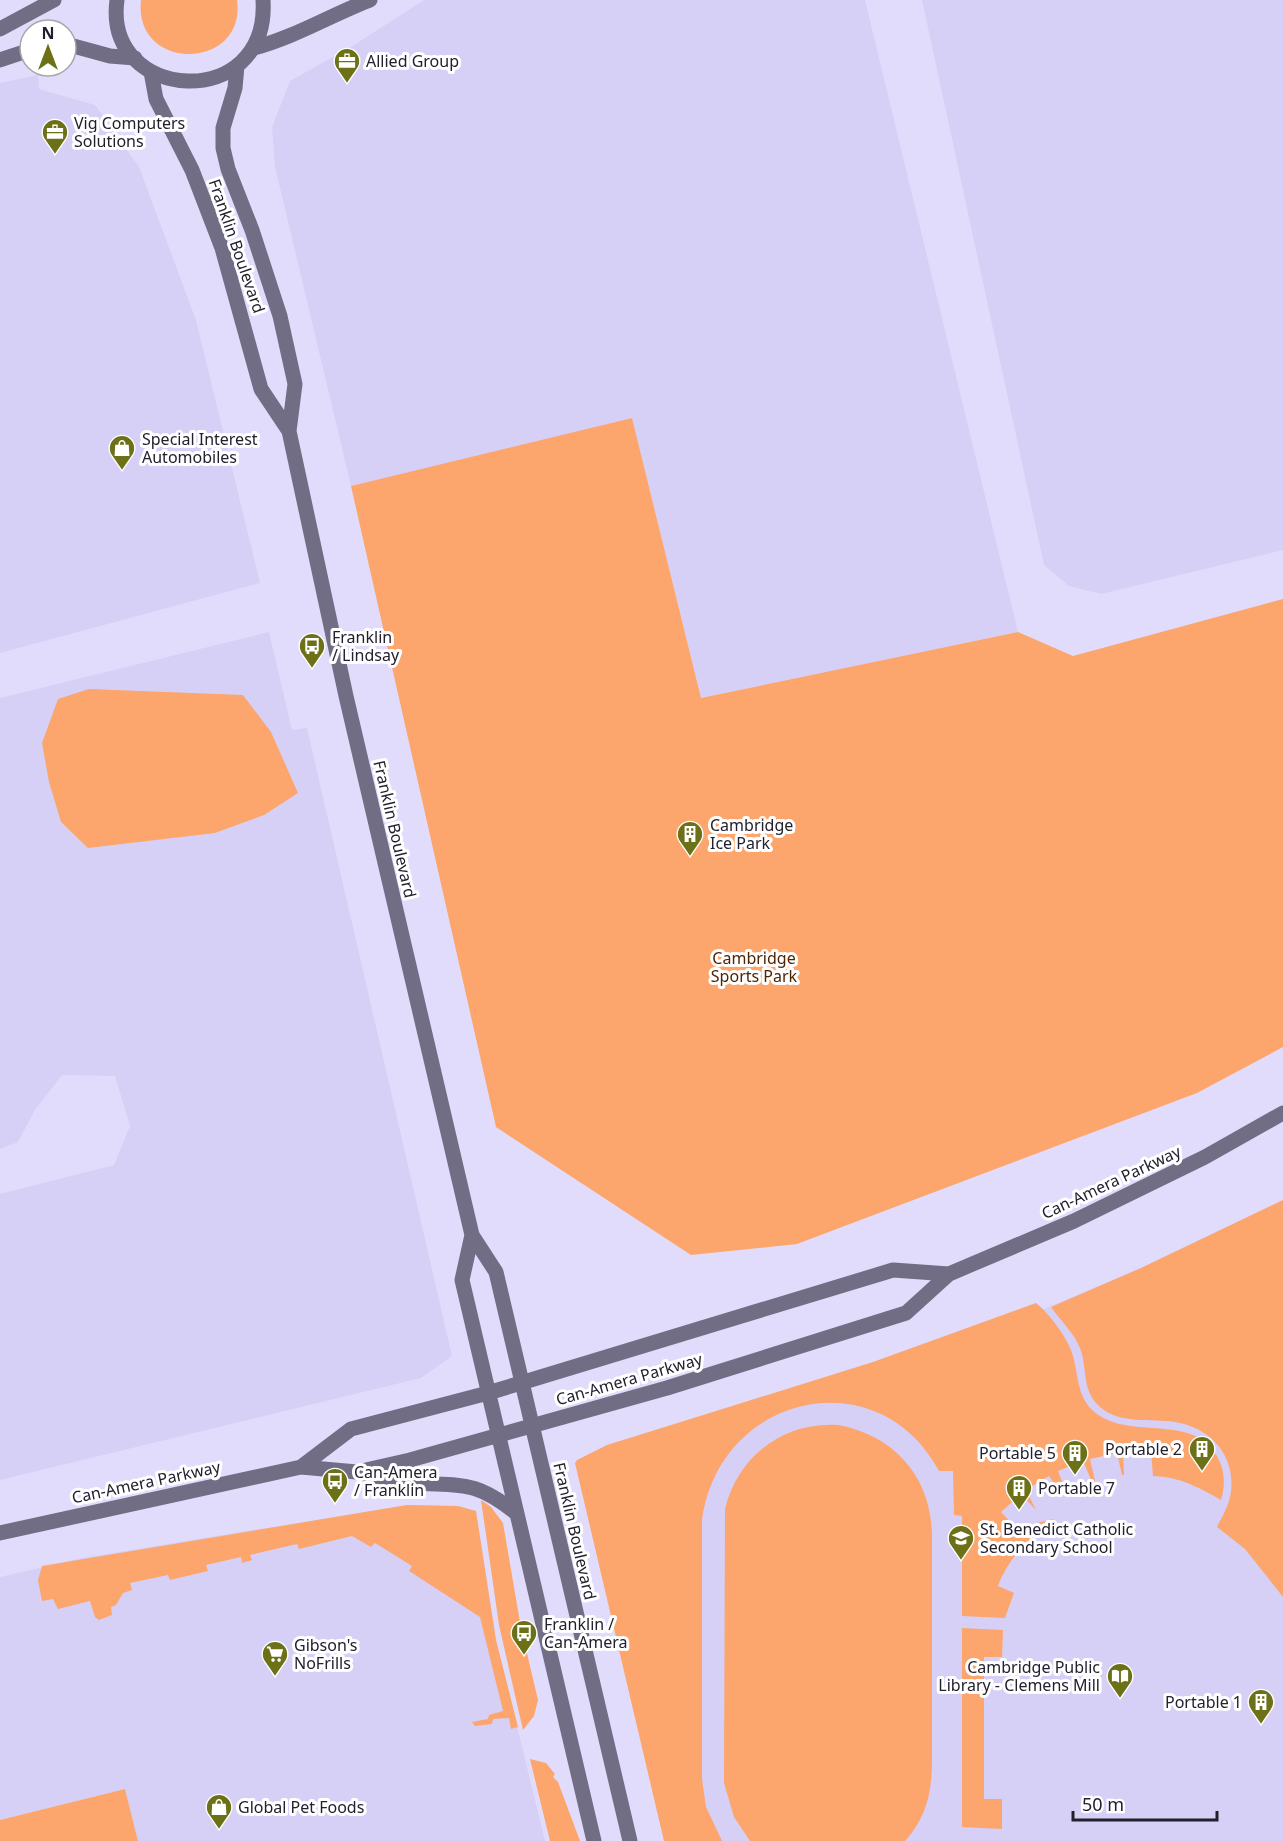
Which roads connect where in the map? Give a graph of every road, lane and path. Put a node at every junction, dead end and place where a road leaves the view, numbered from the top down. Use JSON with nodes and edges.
{"nodes":[{"id":1,"x":54,"y":0,"type":"edge"},
{"id":2,"x":117,"y":0,"type":"edge"},
{"id":3,"x":263,"y":0,"type":"edge"},
{"id":4,"x":370,"y":0,"type":"edge"},
{"id":5,"x":0,"y":29,"type":"edge"},
{"id":6,"x":78,"y":47,"type":"edge"},
{"id":7,"x":254,"y":48,"type":"junction"},
{"id":8,"x":18,"y":54,"type":"edge"},
{"id":9,"x":135,"y":58,"type":"junction"},
{"id":10,"x":0,"y":60,"type":"edge"},
{"id":11,"x":237,"y":66,"type":"junction"},
{"id":12,"x":151,"y":72,"type":"junction"},
{"id":13,"x":289,"y":431,"type":"junction"},
{"id":14,"x":1283,"y":1113,"type":"edge"},
{"id":15,"x":472,"y":1236,"type":"junction"},
{"id":16,"x":949,"y":1274,"type":"junction"},
{"id":17,"x":522,"y":1383,"type":"junction"},
{"id":18,"x":488,"y":1392,"type":"junction"},
{"id":19,"x":532,"y":1425,"type":"junction"},
{"id":20,"x":498,"y":1435,"type":"junction"},
{"id":21,"x":301,"y":1467,"type":"junction"},
{"id":22,"x":357,"y":1472,"type":"junction"},
{"id":23,"x":516,"y":1512,"type":"junction"},
{"id":24,"x":0,"y":1533,"type":"edge"},
{"id":25,"x":594,"y":1841,"type":"edge"},
{"id":26,"x":630,"y":1841,"type":"edge"}],
"edges":[{"from":1,"to":5,"type":"main road"},
{"from":2,"to":9,"type":"main road"},
{"from":3,"to":7,"type":"main road"},
{"from":4,"to":7,"type":"main road"},
{"from":6,"to":9,"type":"main road"},
{"from":7,"to":11,"type":"main road"},
{"from":8,"to":10,"type":"main road"},
{"from":9,"to":12,"type":"main road"},
{"from":11,"to":12,"type":"main road"},
{"from":11,"to":13,"type":"main road","name":"Franklin Boulevard"},
{"from":12,"to":13,"type":"main road","name":"Franklin Boulevard"},
{"from":13,"to":15,"type":"main road","name":"Franklin Boulevard"},
{"from":14,"to":16,"type":"main road","name":"Can-Amera Parkway"},
{"from":15,"to":17,"type":"main road","name":"Franklin Boulevard"},
{"from":15,"to":18,"type":"main road","name":"Franklin Boulevard"},
{"from":16,"to":17,"type":"main road","name":"Can-Amera Parkway"},
{"from":16,"to":19,"type":"main road","name":"Can-Amera Parkway"},
{"from":17,"to":18,"type":"main road","name":"Can-Amera Parkway"},
{"from":17,"to":19,"type":"main road","name":"Franklin Boulevard"},
{"from":18,"to":20,"type":"main road","name":"Franklin Boulevard"},
{"from":18,"to":21,"type":"main road","name":"Can-Amera Parkway"},
{"from":19,"to":20,"type":"main road","name":"Can-Amera Parkway"},
{"from":19,"to":26,"type":"main road","name":"Franklin Boulevard"},
{"from":20,"to":22,"type":"main road","name":"Can-Amera Parkway"},
{"from":20,"to":23,"type":"main road","name":"Franklin Boulevard"},
{"from":21,"to":22,"type":"main road","name":"Can-Amera Parkway"},
{"from":21,"to":24,"type":"main road","name":"Can-Amera Parkway"},
{"from":22,"to":23,"type":"main road"},
{"from":23,"to":25,"type":"main road","name":"Franklin Boulevard"}]}
